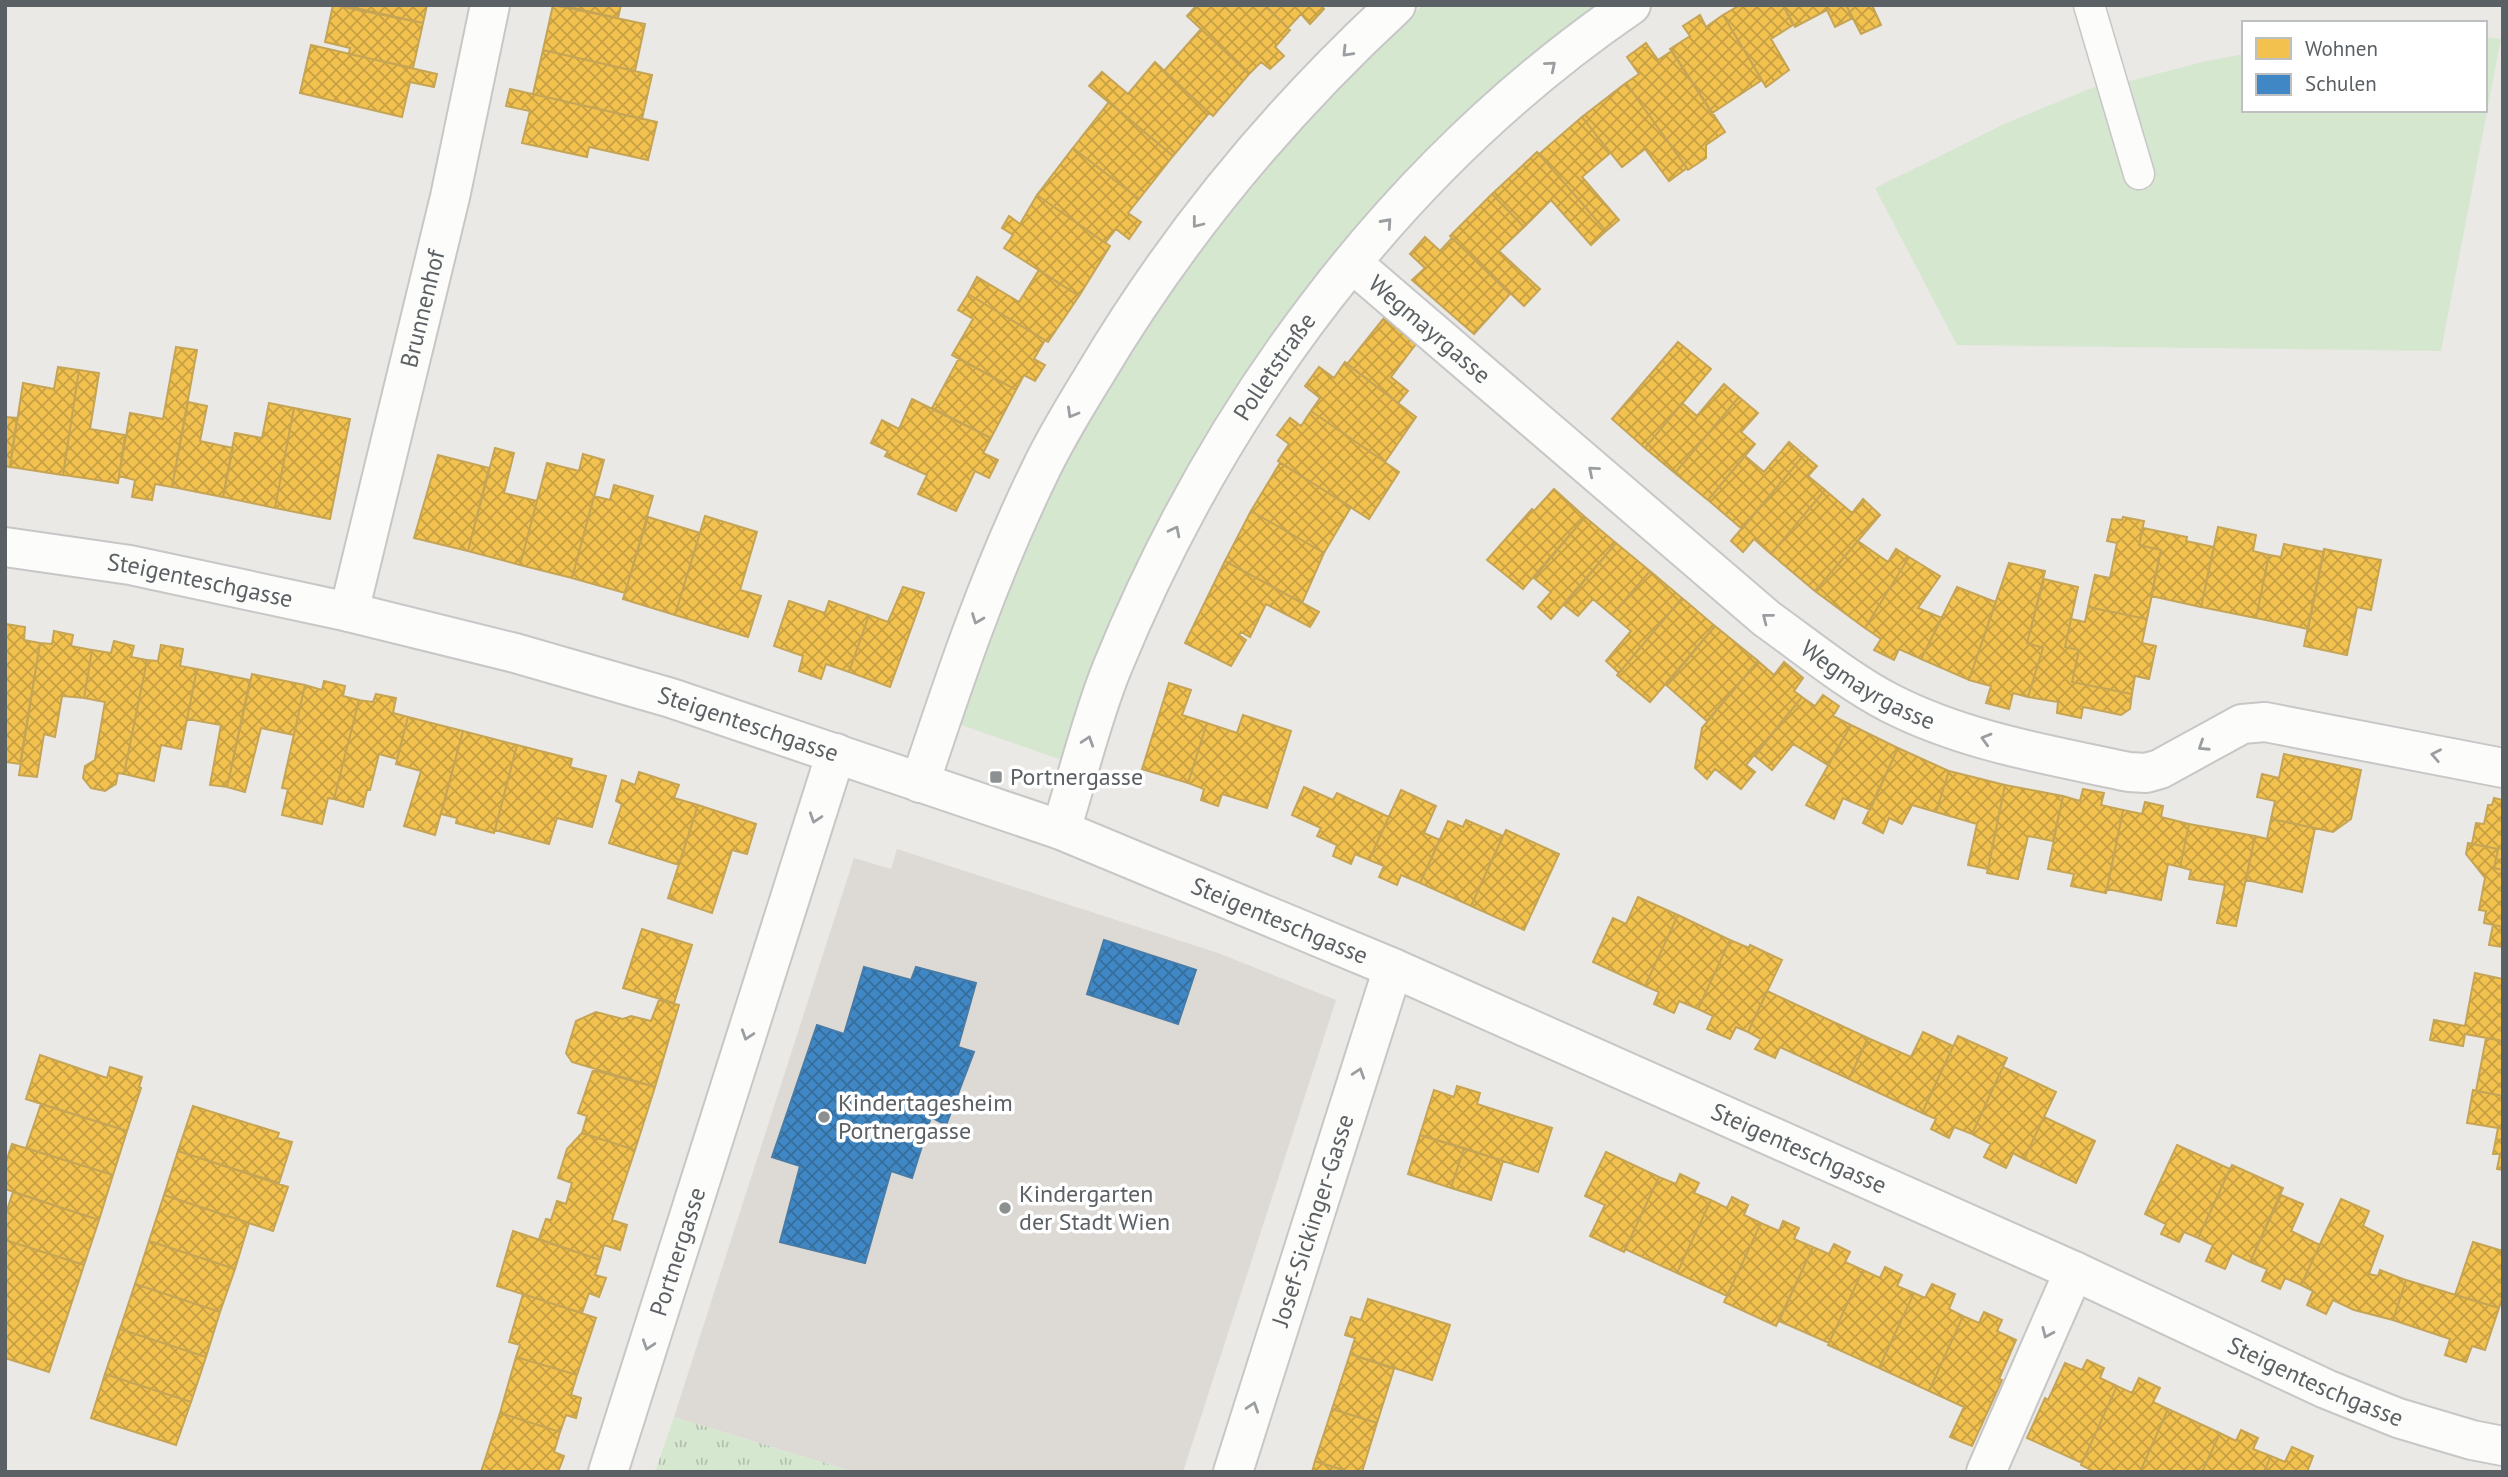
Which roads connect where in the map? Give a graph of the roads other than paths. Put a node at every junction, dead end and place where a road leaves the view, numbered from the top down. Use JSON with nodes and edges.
{"nodes":[{"id":1,"x":490,"y":5,"type":"edge"},
{"id":2,"x":1396,"y":5,"type":"edge"},
{"id":3,"x":1631,"y":5,"type":"edge"},
{"id":4,"x":2089,"y":5,"type":"edge"},
{"id":5,"x":2139,"y":174,"type":"dead end"},
{"id":6,"x":1352,"y":263,"type":"junction"},
{"id":7,"x":5,"y":547,"type":"edge"},
{"id":8,"x":349,"y":612,"type":"junction"},
{"id":9,"x":836,"y":753,"type":"junction"},
{"id":10,"x":2503,"y":768,"type":"edge"},
{"id":11,"x":920,"y":782,"type":"junction"},
{"id":12,"x":1061,"y":830,"type":"junction"},
{"id":13,"x":1393,"y":968,"type":"junction"},
{"id":14,"x":2074,"y":1270,"type":"junction"},
{"id":15,"x":2503,"y":1446,"type":"edge"},
{"id":16,"x":608,"y":1472,"type":"edge"},
{"id":17,"x":1233,"y":1472,"type":"edge"},
{"id":18,"x":1986,"y":1472,"type":"edge"}],
"edges":[{"from":1,"to":8,"type":"street","name":"Brunnenhof"},
{"from":2,"to":11,"type":"street","one_way":true},
{"from":6,"to":3,"type":"street","name":"Polletstraße","one_way":true},
{"from":4,"to":5,"type":"lane"},
{"from":10,"to":6,"type":"street","name":"Wegmayrgasse","one_way":true},
{"from":12,"to":6,"type":"street","name":"Polletstraße","one_way":true},
{"from":7,"to":8,"type":"street","name":"Steigenteschgasse"},
{"from":8,"to":9,"type":"street","name":"Steigenteschgasse"},
{"from":9,"to":11,"type":"street","name":"Steigenteschgasse"},
{"from":9,"to":16,"type":"street","name":"Portnergasse","one_way":true},
{"from":11,"to":12,"type":"street","name":"Steigenteschgasse"},
{"from":12,"to":13,"type":"street","name":"Steigenteschgasse"},
{"from":13,"to":14,"type":"street","name":"Steigenteschgasse"},
{"from":17,"to":13,"type":"street","name":"Josef-Sickinger-Gasse","one_way":true},
{"from":14,"to":15,"type":"street","name":"Steigenteschgasse"},
{"from":14,"to":18,"type":"street","one_way":true}]}
